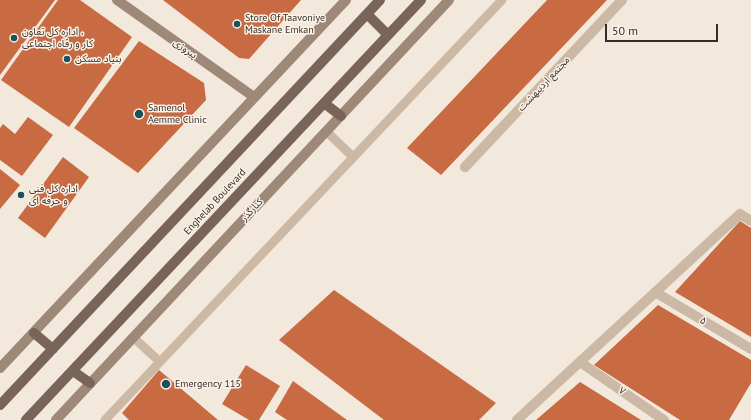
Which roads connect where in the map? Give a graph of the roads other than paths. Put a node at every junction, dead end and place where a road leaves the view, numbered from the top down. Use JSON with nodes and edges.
{"nodes":[{"id":1,"x":117,"y":0,"type":"edge"},
{"id":2,"x":346,"y":0,"type":"edge"},
{"id":3,"x":380,"y":0,"type":"edge"},
{"id":4,"x":421,"y":0,"type":"edge"},
{"id":5,"x":449,"y":0,"type":"edge"},
{"id":6,"x":502,"y":0,"type":"edge"},
{"id":7,"x":622,"y":0,"type":"edge"},
{"id":8,"x":366,"y":14,"type":"junction"},
{"id":9,"x":388,"y":35,"type":"junction"},
{"id":10,"x":254,"y":97,"type":"junction"},
{"id":11,"x":324,"y":103,"type":"junction"},
{"id":12,"x":341,"y":116,"type":"junction"},
{"id":13,"x":326,"y":131,"type":"junction"},
{"id":14,"x":353,"y":157,"type":"junction"},
{"id":15,"x":465,"y":167,"type":"dead end"},
{"id":16,"x":751,"y":221,"type":"edge"},
{"id":17,"x":655,"y":292,"type":"junction"},
{"id":18,"x":34,"y":333,"type":"junction"},
{"id":19,"x":133,"y":337,"type":"junction"},
{"id":20,"x":53,"y":349,"type":"junction"},
{"id":21,"x":751,"y":349,"type":"edge"},
{"id":22,"x":160,"y":362,"type":"junction"},
{"id":23,"x":580,"y":362,"type":"junction"},
{"id":24,"x":0,"y":368,"type":"edge"},
{"id":25,"x":73,"y":371,"type":"junction"},
{"id":26,"x":90,"y":383,"type":"junction"},
{"id":27,"x":0,"y":406,"type":"edge"},
{"id":28,"x":26,"y":420,"type":"edge"},
{"id":29,"x":56,"y":420,"type":"edge"},
{"id":30,"x":105,"y":420,"type":"edge"},
{"id":31,"x":517,"y":420,"type":"edge"},
{"id":32,"x":664,"y":420,"type":"edge"}],
"edges":[{"from":1,"to":10,"type":"main road","name":"پیروزی"},
{"from":2,"to":10,"type":"main road"},
{"from":3,"to":8,"type":"main road","name":"Enghelab Boulevard"},
{"from":4,"to":9,"type":"main road","name":"Enghelab Boulevard"},
{"from":5,"to":12,"type":"main road","name":"کنارگذر"},
{"from":6,"to":14,"type":"lane"},
{"from":7,"to":15,"type":"street","name":"مجتمع اردیبهشت"},
{"from":8,"to":9,"type":"main road"},
{"from":8,"to":20,"type":"main road","name":"Enghelab Boulevard"},
{"from":9,"to":11,"type":"main road","name":"Enghelab Boulevard"},
{"from":10,"to":18,"type":"main road"},
{"from":11,"to":12,"type":"main road"},
{"from":11,"to":25,"type":"main road","name":"Enghelab Boulevard"},
{"from":12,"to":13,"type":"main road","name":"کنارگذر"},
{"from":13,"to":14,"type":"lane"},
{"from":13,"to":19,"type":"main road","name":"کنارگذر"},
{"from":14,"to":22,"type":"lane"},
{"from":16,"to":17,"type":"street"},
{"from":17,"to":21,"type":"street","name":"۵"},
{"from":17,"to":23,"type":"street"},
{"from":18,"to":20,"type":"main road"},
{"from":18,"to":24,"type":"main road"},
{"from":19,"to":22,"type":"lane"},
{"from":19,"to":26,"type":"main road","name":"کنارگذر"},
{"from":20,"to":27,"type":"main road","name":"Enghelab Boulevard"},
{"from":22,"to":30,"type":"lane"},
{"from":23,"to":31,"type":"street"},
{"from":23,"to":32,"type":"street","name":"۷"},
{"from":25,"to":26,"type":"main road"},
{"from":25,"to":28,"type":"main road","name":"Enghelab Boulevard"},
{"from":26,"to":29,"type":"main road","name":"کنارگذر"}]}
